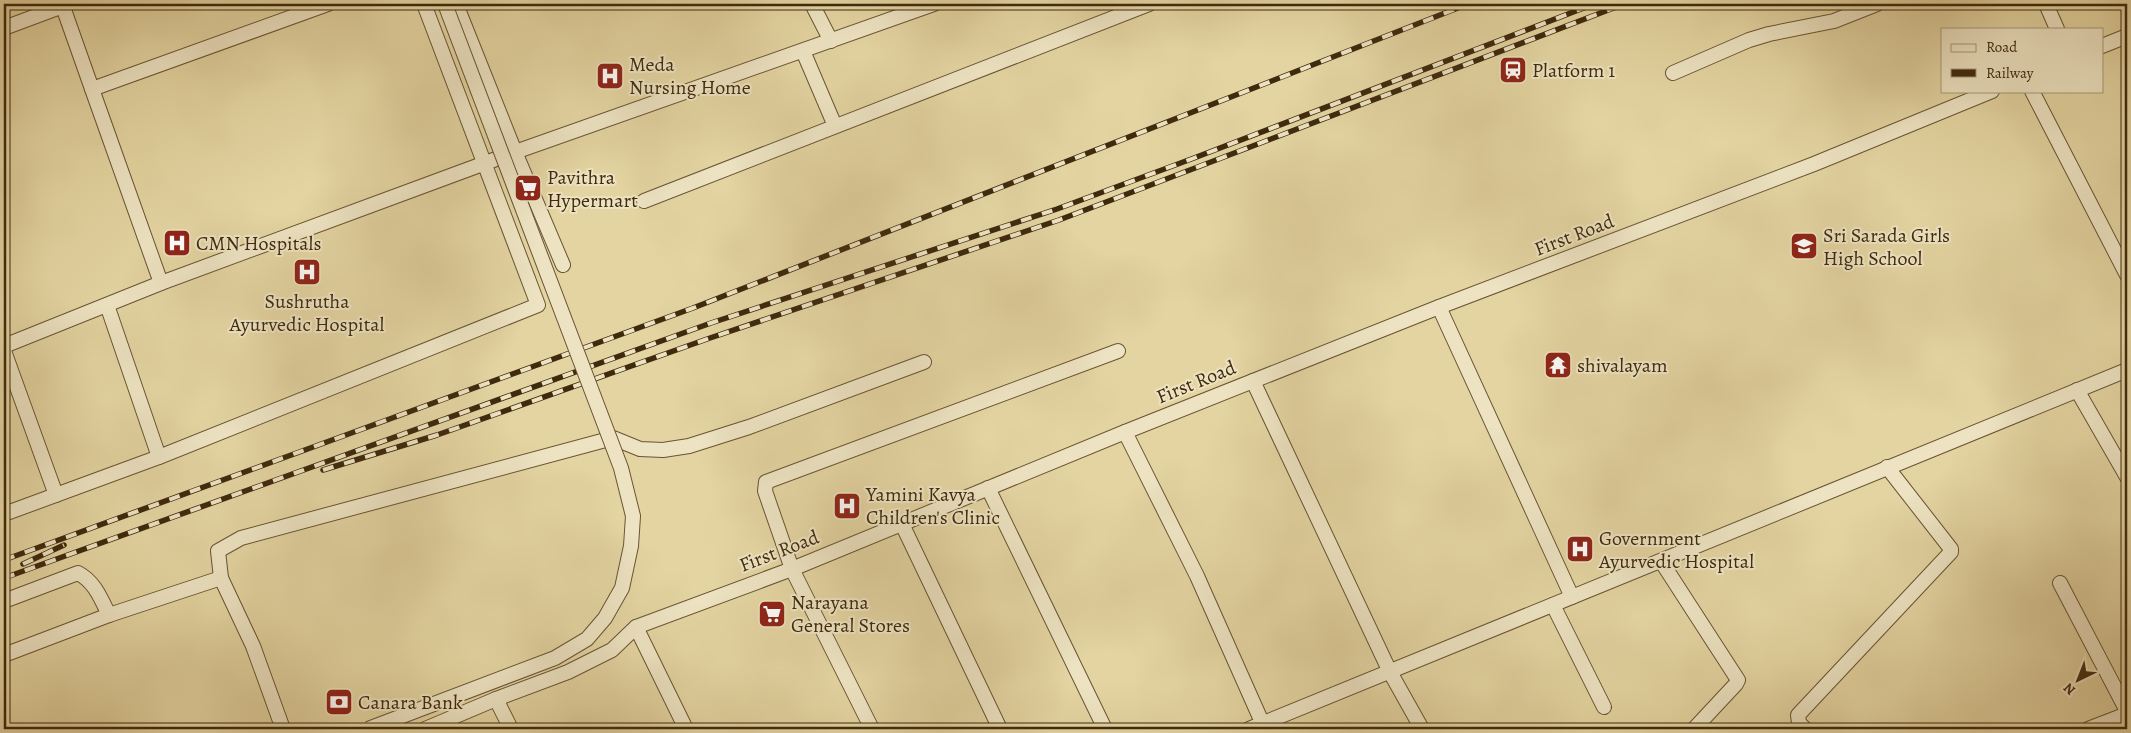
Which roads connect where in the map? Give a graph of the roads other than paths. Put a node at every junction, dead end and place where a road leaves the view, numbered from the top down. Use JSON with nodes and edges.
{"nodes":[{"id":1,"x":328,"y":4,"type":"edge"},
{"id":2,"x":424,"y":4,"type":"edge"},
{"id":3,"x":445,"y":4,"type":"edge"},
{"id":4,"x":456,"y":4,"type":"edge"},
{"id":5,"x":812,"y":4,"type":"edge"},
{"id":6,"x":934,"y":4,"type":"edge"},
{"id":7,"x":1149,"y":4,"type":"edge"},
{"id":8,"x":1877,"y":4,"type":"edge"},
{"id":9,"x":2046,"y":4,"type":"edge"},
{"id":10,"x":62,"y":5,"type":"edge"},
{"id":11,"x":4,"y":28,"type":"edge"},
{"id":12,"x":2057,"y":28,"type":"edge"},
{"id":13,"x":2127,"y":36,"type":"edge"},
{"id":14,"x":830,"y":41,"type":"junction"},
{"id":15,"x":2104,"y":45,"type":"edge"},
{"id":16,"x":803,"y":51,"type":"junction"},
{"id":17,"x":1673,"y":73,"type":"dead end"},
{"id":18,"x":92,"y":89,"type":"junction"},
{"id":19,"x":1990,"y":92,"type":"edge"},
{"id":20,"x":2033,"y":92,"type":"edge"},
{"id":21,"x":835,"y":126,"type":"junction"},
{"id":22,"x":515,"y":152,"type":"junction"},
{"id":23,"x":485,"y":163,"type":"junction"},
{"id":24,"x":644,"y":201,"type":"dead end"},
{"id":25,"x":563,"y":265,"type":"dead end"},
{"id":26,"x":2127,"y":275,"type":"edge"},
{"id":27,"x":161,"y":283,"type":"junction"},
{"id":28,"x":107,"y":305,"type":"junction"},
{"id":29,"x":1439,"y":307,"type":"junction"},
{"id":30,"x":4,"y":346,"type":"edge"},
{"id":31,"x":4,"y":351,"type":"edge"},
{"id":32,"x":1118,"y":351,"type":"dead end"},
{"id":33,"x":924,"y":362,"type":"dead end"},
{"id":34,"x":2127,"y":370,"type":"edge"},
{"id":35,"x":1253,"y":381,"type":"junction"},
{"id":36,"x":2077,"y":390,"type":"junction"},
{"id":37,"x":1125,"y":432,"type":"junction"},
{"id":38,"x":159,"y":457,"type":"junction"},
{"id":39,"x":1888,"y":467,"type":"junction"},
{"id":40,"x":2127,"y":477,"type":"edge"},
{"id":41,"x":988,"y":488,"type":"junction"},
{"id":42,"x":56,"y":495,"type":"junction"},
{"id":43,"x":4,"y":514,"type":"edge"},
{"id":44,"x":902,"y":524,"type":"junction"},
{"id":45,"x":1661,"y":561,"type":"junction"},
{"id":46,"x":792,"y":569,"type":"junction"},
{"id":47,"x":220,"y":578,"type":"junction"},
{"id":48,"x":2060,"y":583,"type":"dead end"},
{"id":49,"x":1572,"y":597,"type":"junction"},
{"id":50,"x":4,"y":601,"type":"edge"},
{"id":51,"x":1554,"y":604,"type":"junction"},
{"id":52,"x":109,"y":615,"type":"junction"},
{"id":53,"x":636,"y":627,"type":"junction"},
{"id":54,"x":4,"y":655,"type":"edge"},
{"id":55,"x":1390,"y":672,"type":"junction"},
{"id":56,"x":496,"y":698,"type":"junction"},
{"id":57,"x":1604,"y":707,"type":"dead end"},
{"id":58,"x":2127,"y":712,"type":"edge"},
{"id":59,"x":1258,"y":728,"type":"edge"},
{"id":60,"x":283,"y":729,"type":"edge"},
{"id":61,"x":368,"y":729,"type":"edge"},
{"id":62,"x":426,"y":729,"type":"edge"},
{"id":63,"x":510,"y":729,"type":"edge"},
{"id":64,"x":686,"y":729,"type":"edge"},
{"id":65,"x":872,"y":729,"type":"edge"},
{"id":66,"x":1000,"y":729,"type":"edge"},
{"id":67,"x":1104,"y":729,"type":"edge"},
{"id":68,"x":1422,"y":729,"type":"edge"},
{"id":69,"x":1694,"y":729,"type":"edge"},
{"id":70,"x":1805,"y":729,"type":"edge"},
{"id":71,"x":2088,"y":729,"type":"edge"}],
"edges":[{"from":1,"to":18,"type":"street"},
{"from":2,"to":23,"type":"street"},
{"from":3,"to":61,"type":"street","bridge":true},
{"from":4,"to":22,"type":"street"},
{"from":5,"to":14,"type":"street"},
{"from":6,"to":14,"type":"street"},
{"from":7,"to":21,"type":"street"},
{"from":8,"to":17,"type":"street"},
{"from":9,"to":12,"type":"street"},
{"from":10,"to":11,"type":"street"},
{"from":10,"to":18,"type":"street"},
{"from":13,"to":15,"type":"street"},
{"from":14,"to":16,"type":"street"},
{"from":16,"to":21,"type":"street"},
{"from":16,"to":22,"type":"street"},
{"from":18,"to":27,"type":"street"},
{"from":19,"to":29,"type":"street","name":"First Road"},
{"from":20,"to":26,"type":"street"},
{"from":21,"to":24,"type":"street"},
{"from":22,"to":23,"type":"street"},
{"from":22,"to":25,"type":"street"},
{"from":23,"to":27,"type":"street"},
{"from":23,"to":38,"type":"street"},
{"from":27,"to":28,"type":"street"},
{"from":28,"to":30,"type":"street"},
{"from":28,"to":38,"type":"street"},
{"from":29,"to":35,"type":"street","name":"First Road"},
{"from":29,"to":49,"type":"street"},
{"from":31,"to":42,"type":"street"},
{"from":32,"to":46,"type":"street"},
{"from":33,"to":47,"type":"street"},
{"from":34,"to":36,"type":"street"},
{"from":35,"to":37,"type":"street","name":"First Road"},
{"from":35,"to":55,"type":"street"},
{"from":36,"to":39,"type":"street"},
{"from":36,"to":40,"type":"street"},
{"from":37,"to":41,"type":"street","name":"First Road"},
{"from":37,"to":59,"type":"street"},
{"from":38,"to":42,"type":"street"},
{"from":39,"to":45,"type":"street"},
{"from":39,"to":70,"type":"street"},
{"from":41,"to":44,"type":"street","name":"First Road"},
{"from":41,"to":67,"type":"street"},
{"from":42,"to":43,"type":"street"},
{"from":44,"to":46,"type":"street","name":"First Road"},
{"from":44,"to":66,"type":"street"},
{"from":45,"to":49,"type":"street"},
{"from":45,"to":69,"type":"street"},
{"from":46,"to":53,"type":"street","name":"First Road"},
{"from":46,"to":65,"type":"street"},
{"from":47,"to":52,"type":"street"},
{"from":47,"to":60,"type":"street"},
{"from":48,"to":58,"type":"street"},
{"from":49,"to":51,"type":"street"},
{"from":50,"to":52,"type":"street"},
{"from":51,"to":55,"type":"street"},
{"from":51,"to":57,"type":"street"},
{"from":52,"to":54,"type":"street"},
{"from":53,"to":56,"type":"street","name":"First Road"},
{"from":53,"to":64,"type":"street"},
{"from":55,"to":59,"type":"street"},
{"from":55,"to":68,"type":"street"},
{"from":56,"to":62,"type":"street","name":"First Road"},
{"from":56,"to":63,"type":"street"},
{"from":58,"to":71,"type":"street"}]}
